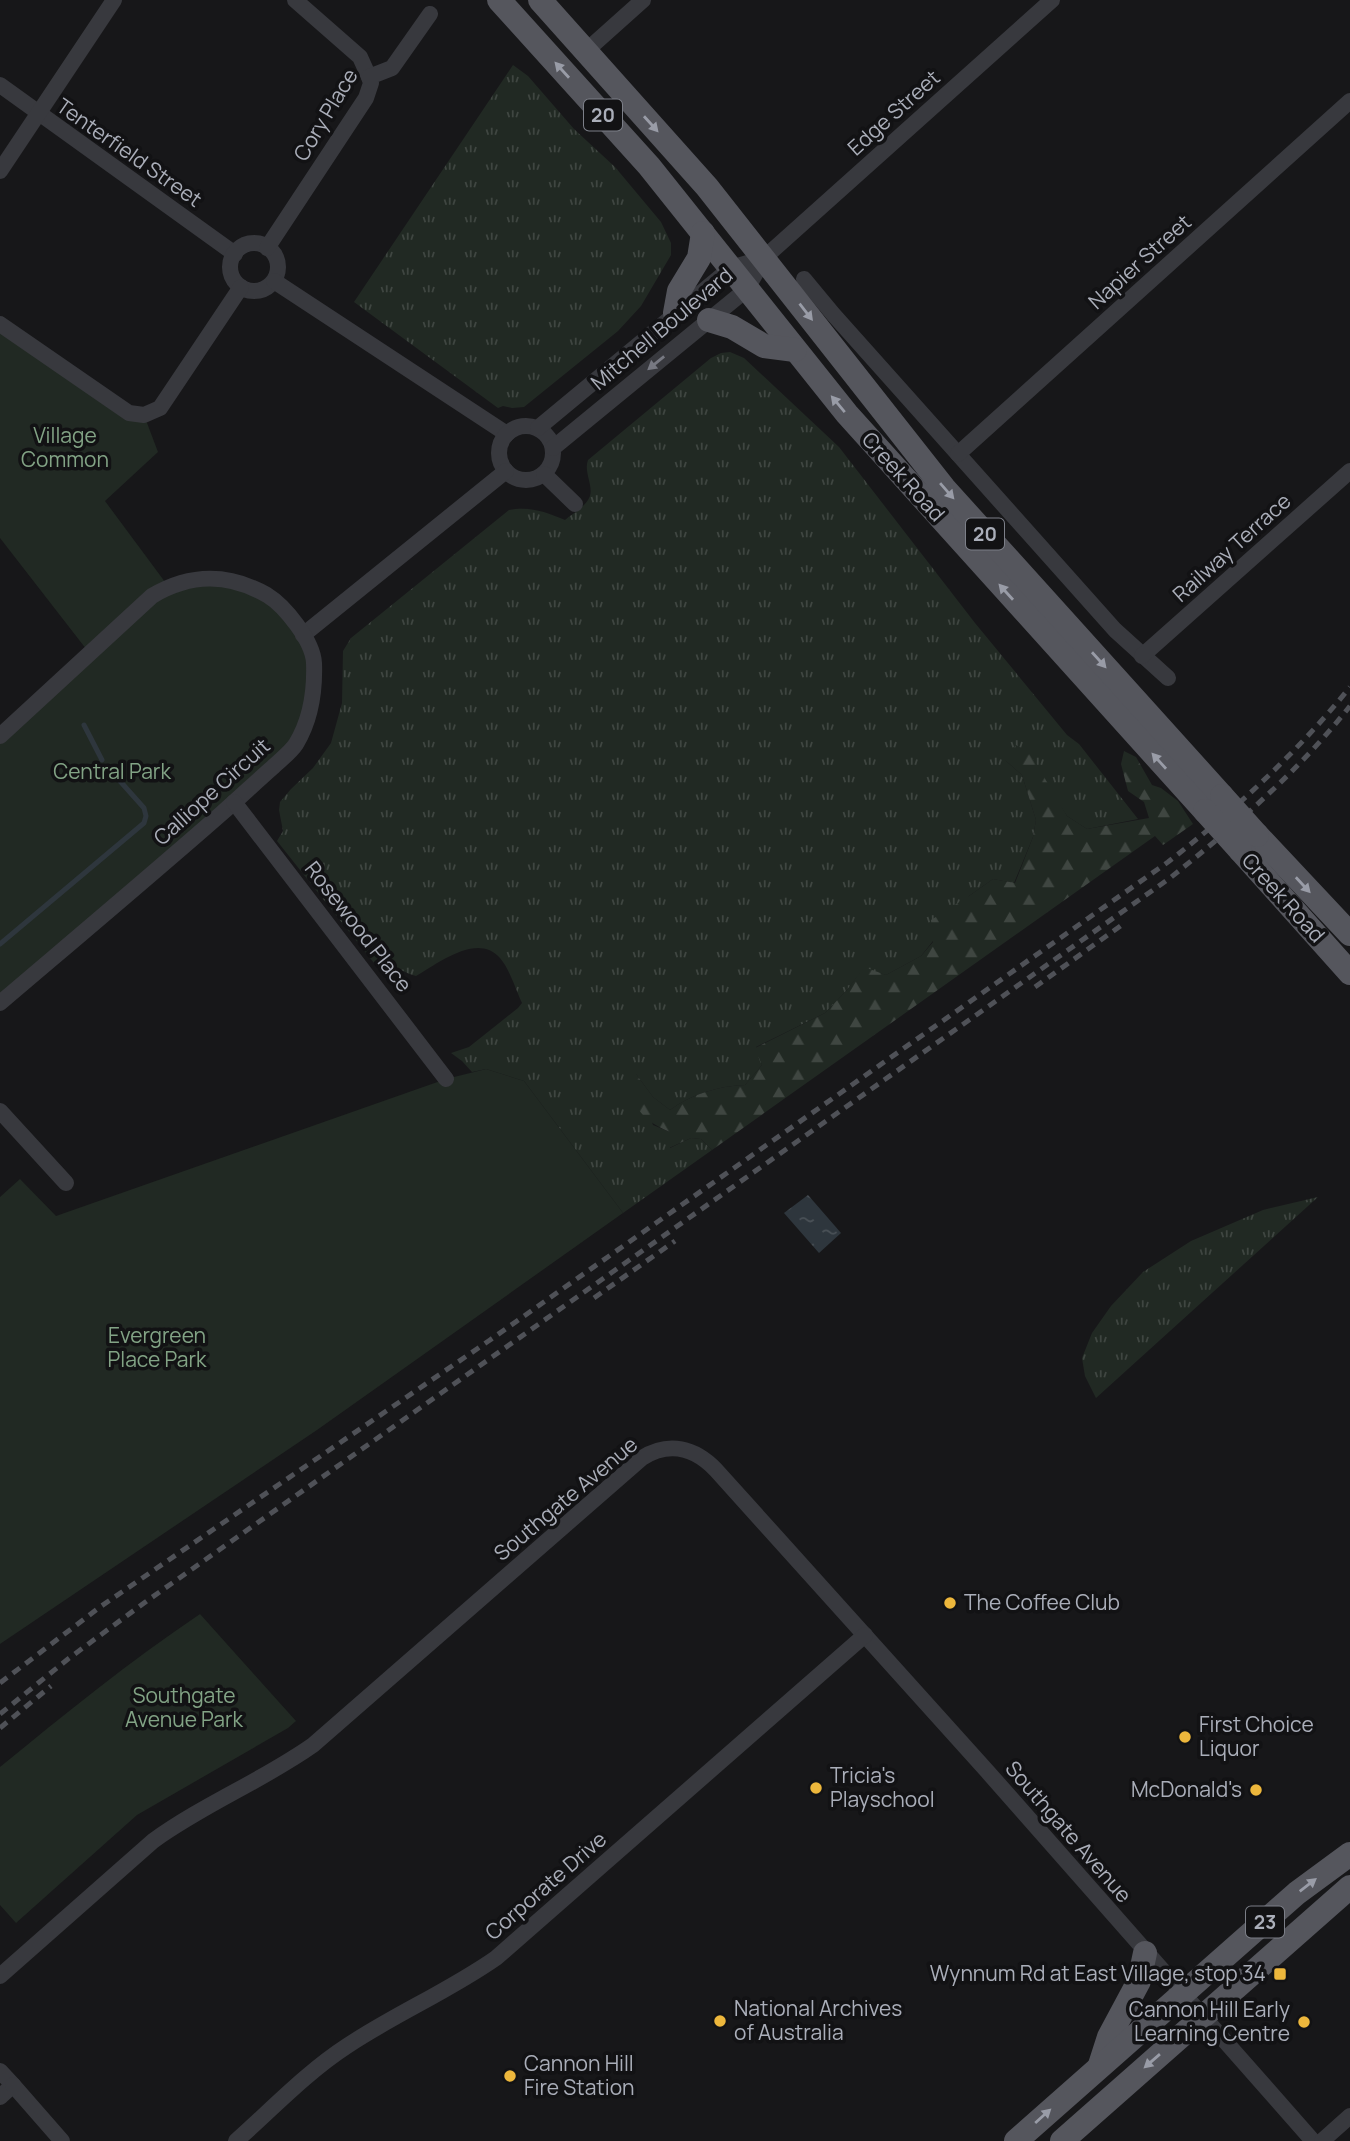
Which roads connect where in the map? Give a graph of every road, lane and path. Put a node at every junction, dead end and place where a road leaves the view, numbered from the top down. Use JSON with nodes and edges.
{"nodes":[{"id":1,"x":114,"y":0,"type":"edge"},
{"id":2,"x":295,"y":0,"type":"edge"},
{"id":3,"x":499,"y":0,"type":"edge"},
{"id":4,"x":540,"y":0,"type":"edge"},
{"id":5,"x":643,"y":0,"type":"edge"},
{"id":6,"x":1052,"y":0,"type":"edge"},
{"id":7,"x":430,"y":14,"type":"dead end"},
{"id":8,"x":586,"y":51,"type":"junction"},
{"id":9,"x":369,"y":77,"type":"junction"},
{"id":10,"x":0,"y":85,"type":"edge"},
{"id":11,"x":1350,"y":101,"type":"edge"},
{"id":12,"x":38,"y":114,"type":"junction"},
{"id":13,"x":0,"y":170,"type":"edge"},
{"id":14,"x":703,"y":233,"type":"junction"},
{"id":15,"x":267,"y":248,"type":"junction"},
{"id":16,"x":235,"y":254,"type":"junction"},
{"id":17,"x":764,"y":258,"type":"junction"},
{"id":18,"x":731,"y":268,"type":"junction"},
{"id":19,"x":804,"y":279,"type":"dead end"},
{"id":20,"x":274,"y":281,"type":"junction"},
{"id":21,"x":241,"y":287,"type":"junction"},
{"id":22,"x":747,"y":289,"type":"junction"},
{"id":23,"x":675,"y":313,"type":"junction"},
{"id":24,"x":709,"y":320,"type":"junction"},
{"id":25,"x":0,"y":324,"type":"edge"},
{"id":26,"x":795,"y":350,"type":"junction"},
{"id":27,"x":538,"y":428,"type":"junction"},
{"id":28,"x":507,"y":434,"type":"junction"},
{"id":29,"x":553,"y":448,"type":"junction"},
{"id":30,"x":958,"y":454,"type":"junction"},
{"id":31,"x":506,"y":471,"type":"junction"},
{"id":32,"x":1350,"y":471,"type":"edge"},
{"id":33,"x":544,"y":474,"type":"junction"},
{"id":34,"x":575,"y":504,"type":"dead end"},
{"id":35,"x":303,"y":635,"type":"junction"},
{"id":36,"x":1142,"y":656,"type":"junction"},
{"id":37,"x":1168,"y":678,"type":"dead end"},
{"id":38,"x":0,"y":736,"type":"edge"},
{"id":39,"x":234,"y":802,"type":"junction"},
{"id":40,"x":1213,"y":804,"type":"junction"},
{"id":41,"x":1249,"y":843,"type":"junction"},
{"id":42,"x":1350,"y":934,"type":"edge"},
{"id":43,"x":1350,"y":973,"type":"edge"},
{"id":44,"x":0,"y":1003,"type":"edge"},
{"id":45,"x":446,"y":1079,"type":"dead end"},
{"id":46,"x":0,"y":1111,"type":"edge"},
{"id":47,"x":66,"y":1184,"type":"dead end"},
{"id":48,"x":865,"y":1635,"type":"junction"},
{"id":49,"x":1350,"y":1854,"type":"edge"},
{"id":50,"x":1350,"y":1887,"type":"edge"},
{"id":51,"x":1145,"y":1953,"type":"junction"},
{"id":52,"x":0,"y":1976,"type":"edge"},
{"id":53,"x":1183,"y":1994,"type":"junction"},
{"id":54,"x":1204,"y":2016,"type":"junction"},
{"id":55,"x":1100,"y":2066,"type":"junction"},
{"id":56,"x":0,"y":2071,"type":"edge"},
{"id":57,"x":13,"y":2085,"type":"junction"},
{"id":58,"x":0,"y":2097,"type":"edge"},
{"id":59,"x":1350,"y":2116,"type":"edge"},
{"id":60,"x":62,"y":2141,"type":"edge"},
{"id":61,"x":236,"y":2141,"type":"edge"},
{"id":62,"x":1016,"y":2141,"type":"edge"},
{"id":63,"x":1062,"y":2141,"type":"edge"},
{"id":64,"x":1312,"y":2141,"type":"edge"},
{"id":65,"x":1322,"y":2141,"type":"edge"}],
"edges":[{"from":1,"to":12,"type":"street"},
{"from":2,"to":9,"type":"street"},
{"from":14,"to":3,"type":"main road","name":"Creek Road","number":"20","one_way":true},
{"from":4,"to":8,"type":"main road","name":"Creek Road","number":"20"},
{"from":5,"to":8,"type":"street"},
{"from":6,"to":17,"type":"street","name":"Edge Street"},
{"from":7,"to":9,"type":"street","name":"Cory Place"},
{"from":8,"to":17,"type":"main road","name":"Creek Road","number":"20","one_way":true},
{"from":9,"to":15,"type":"street","name":"Cory Place"},
{"from":10,"to":12,"type":"street","name":"Tenterfield Street"},
{"from":11,"to":30,"type":"street","name":"Napier Street"},
{"from":12,"to":13,"type":"street"},
{"from":12,"to":16,"type":"street","name":"Tenterfield Street"},
{"from":14,"to":18,"type":"main road","name":"Creek Road","number":"20"},
{"from":14,"to":23,"type":"main road"},
{"from":15,"to":16,"type":"street"},
{"from":15,"to":20,"type":"street"},
{"from":16,"to":21,"type":"street"},
{"from":17,"to":18,"type":"street","name":"Mitchell Boulevard"},
{"from":17,"to":22,"type":"street","name":"Mitchell Boulevard"},
{"from":17,"to":40,"type":"main road","name":"Creek Road","number":"20","one_way":true},
{"from":18,"to":22,"type":"main road","name":"Creek Road","number":"20"},
{"from":18,"to":23,"type":"street","name":"Mitchell Boulevard"},
{"from":19,"to":30,"type":"street"},
{"from":20,"to":21,"type":"street"},
{"from":20,"to":28,"type":"street"},
{"from":21,"to":25,"type":"street"},
{"from":22,"to":24,"type":"street","name":"Mitchell Boulevard"},
{"from":22,"to":26,"type":"main road","name":"Creek Road","number":"20"},
{"from":23,"to":27,"type":"street","name":"Mitchell Boulevard"},
{"from":24,"to":26,"type":"main road"},
{"from":24,"to":29,"type":"street","name":"Mitchell Boulevard","one_way":true},
{"from":40,"to":26,"type":"main road","name":"Creek Road","number":"20","one_way":true},
{"from":27,"to":28,"type":"street","name":"Mitchell Boulevard"},
{"from":27,"to":29,"type":"street"},
{"from":28,"to":31,"type":"street"},
{"from":29,"to":33,"type":"street"},
{"from":30,"to":36,"type":"street"},
{"from":31,"to":33,"type":"street"},
{"from":31,"to":35,"type":"street"},
{"from":32,"to":36,"type":"street","name":"Railway Terrace"},
{"from":33,"to":34,"type":"street"},
{"from":35,"to":38,"type":"street","name":"Calliope Circuit"},
{"from":35,"to":39,"type":"street","name":"Calliope Circuit"},
{"from":36,"to":37,"type":"street"},
{"from":39,"to":44,"type":"street","name":"Calliope Circuit"},
{"from":39,"to":45,"type":"street","name":"Rosewood Place"},
{"from":40,"to":41,"type":"main road","name":"Creek Road","number":"20","bridge":true},
{"from":41,"to":42,"type":"main road","name":"Creek Road","number":"20","one_way":true},
{"from":41,"to":43,"type":"main road","name":"Creek Road","number":"20"},
{"from":46,"to":47,"type":"street"},
{"from":48,"to":51,"type":"street","name":"Southgate Avenue"},
{"from":48,"to":52,"type":"street","name":"Southgate Avenue"},
{"from":48,"to":61,"type":"street","name":"Corporate Drive"},
{"from":53,"to":49,"type":"main road","number":"23","one_way":true},
{"from":50,"to":54,"type":"main road","number":"23"},
{"from":51,"to":53,"type":"street","name":"Southgate Avenue"},
{"from":51,"to":55,"type":"main road"},
{"from":53,"to":54,"type":"street","name":"Southgate Avenue"},
{"from":53,"to":55,"type":"main road","number":"23"},
{"from":54,"to":63,"type":"main road","number":"23","one_way":true},
{"from":54,"to":64,"type":"street","name":"Southgate Avenue"},
{"from":62,"to":55,"type":"main road","number":"23","one_way":true},
{"from":56,"to":57,"type":"street"},
{"from":57,"to":58,"type":"street"},
{"from":57,"to":60,"type":"street"},
{"from":59,"to":65,"type":"street"}]}
